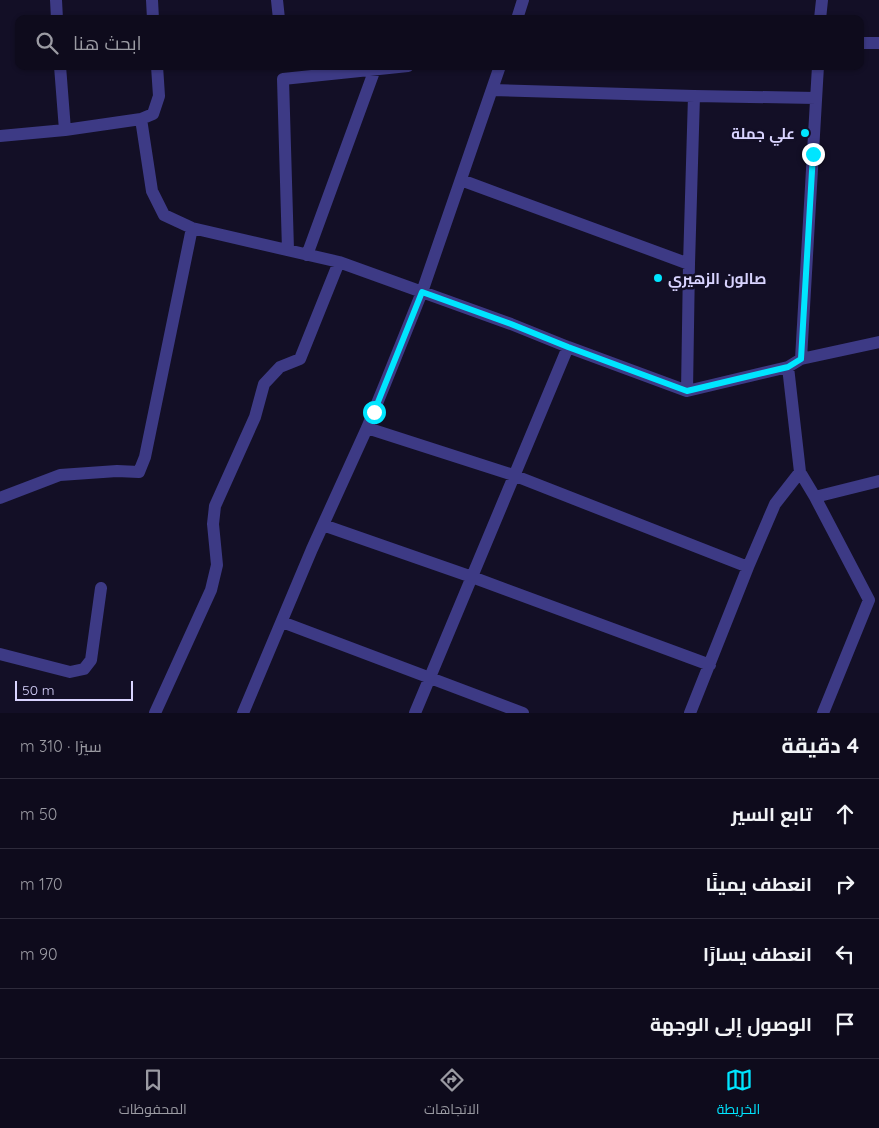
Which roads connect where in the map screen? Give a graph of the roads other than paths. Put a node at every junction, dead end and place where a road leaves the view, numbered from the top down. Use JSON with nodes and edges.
{"nodes":[{"id":1,"x":56,"y":0,"type":"edge"},
{"id":2,"x":152,"y":0,"type":"edge"},
{"id":3,"x":277,"y":0,"type":"edge"},
{"id":4,"x":523,"y":0,"type":"edge"},
{"id":5,"x":822,"y":0,"type":"edge"},
{"id":6,"x":57,"y":15,"type":"edge"},
{"id":7,"x":153,"y":15,"type":"edge"},
{"id":8,"x":278,"y":15,"type":"edge"},
{"id":9,"x":518,"y":15,"type":"edge"},
{"id":10,"x":820,"y":15,"type":"edge"},
{"id":11,"x":864,"y":43,"type":"edge"},
{"id":12,"x":879,"y":43,"type":"edge"},
{"id":13,"x":60,"y":70,"type":"edge"},
{"id":14,"x":157,"y":70,"type":"edge"},
{"id":15,"x":344,"y":70,"type":"edge"},
{"id":16,"x":375,"y":70,"type":"edge"},
{"id":17,"x":499,"y":70,"type":"edge"},
{"id":18,"x":818,"y":70,"type":"edge"},
{"id":19,"x":283,"y":72,"type":"edge"},
{"id":20,"x":492,"y":90,"type":"junction"},
{"id":21,"x":694,"y":96,"type":"junction"},
{"id":22,"x":816,"y":98,"type":"junction"},
{"id":23,"x":141,"y":119,"type":"junction"},
{"id":24,"x":65,"y":130,"type":"junction"},
{"id":25,"x":0,"y":136,"type":"edge"},
{"id":26,"x":461,"y":180,"type":"junction"},
{"id":27,"x":192,"y":228,"type":"junction"},
{"id":28,"x":288,"y":250,"type":"junction"},
{"id":29,"x":307,"y":254,"type":"junction"},
{"id":30,"x":339,"y":262,"type":"junction"},
{"id":31,"x":689,"y":264,"type":"junction"},
{"id":32,"x":422,"y":292,"type":"junction"},
{"id":33,"x":879,"y":342,"type":"edge"},
{"id":34,"x":568,"y":347,"type":"junction"},
{"id":35,"x":801,"y":359,"type":"junction"},
{"id":36,"x":788,"y":367,"type":"junction"},
{"id":37,"x":687,"y":391,"type":"junction"},
{"id":38,"x":367,"y":428,"type":"junction"},
{"id":39,"x":800,"y":472,"type":"junction"},
{"id":40,"x":513,"y":475,"type":"junction"},
{"id":41,"x":879,"y":481,"type":"edge"},
{"id":42,"x":815,"y":497,"type":"junction"},
{"id":43,"x":0,"y":498,"type":"edge"},
{"id":44,"x":323,"y":525,"type":"junction"},
{"id":45,"x":748,"y":567,"type":"junction"},
{"id":46,"x":472,"y":577,"type":"junction"},
{"id":47,"x":101,"y":588,"type":"dead end"},
{"id":48,"x":874,"y":598,"type":"edge"},
{"id":49,"x":282,"y":622,"type":"junction"},
{"id":50,"x":0,"y":654,"type":"edge"},
{"id":51,"x":710,"y":665,"type":"junction"},
{"id":52,"x":429,"y":678,"type":"junction"},
{"id":53,"x":155,"y":713,"type":"edge"},
{"id":54,"x":243,"y":713,"type":"edge"},
{"id":55,"x":415,"y":713,"type":"edge"},
{"id":56,"x":523,"y":713,"type":"edge"},
{"id":57,"x":690,"y":713,"type":"edge"},
{"id":58,"x":823,"y":713,"type":"edge"}],
"edges":[{"from":1,"to":6,"type":"street"},
{"from":2,"to":7,"type":"street"},
{"from":3,"to":8,"type":"street"},
{"from":4,"to":9,"type":"street"},
{"from":5,"to":10,"type":"street"},
{"from":11,"to":12,"type":"street"},
{"from":13,"to":24,"type":"street"},
{"from":14,"to":23,"type":"street"},
{"from":15,"to":19,"type":"street"},
{"from":16,"to":29,"type":"street"},
{"from":17,"to":20,"type":"street"},
{"from":18,"to":22,"type":"street"},
{"from":19,"to":28,"type":"street"},
{"from":20,"to":21,"type":"street"},
{"from":20,"to":26,"type":"street"},
{"from":21,"to":22,"type":"street"},
{"from":21,"to":31,"type":"street"},
{"from":22,"to":35,"type":"street"},
{"from":23,"to":24,"type":"street"},
{"from":23,"to":27,"type":"street"},
{"from":24,"to":25,"type":"street"},
{"from":26,"to":31,"type":"street"},
{"from":26,"to":32,"type":"street"},
{"from":27,"to":28,"type":"street"},
{"from":27,"to":43,"type":"street"},
{"from":28,"to":29,"type":"street"},
{"from":29,"to":30,"type":"street"},
{"from":30,"to":32,"type":"street"},
{"from":30,"to":53,"type":"street"},
{"from":31,"to":37,"type":"street"},
{"from":32,"to":34,"type":"street"},
{"from":32,"to":38,"type":"street"},
{"from":33,"to":35,"type":"street"},
{"from":34,"to":37,"type":"street"},
{"from":34,"to":40,"type":"street"},
{"from":35,"to":36,"type":"street"},
{"from":36,"to":37,"type":"street"},
{"from":36,"to":39,"type":"street"},
{"from":38,"to":40,"type":"street"},
{"from":38,"to":44,"type":"street"},
{"from":39,"to":42,"type":"street"},
{"from":39,"to":45,"type":"street"},
{"from":40,"to":45,"type":"street"},
{"from":40,"to":46,"type":"street"},
{"from":41,"to":42,"type":"street"},
{"from":42,"to":48,"type":"street"},
{"from":44,"to":46,"type":"street"},
{"from":44,"to":49,"type":"street"},
{"from":45,"to":51,"type":"street"},
{"from":46,"to":51,"type":"street"},
{"from":46,"to":52,"type":"street"},
{"from":47,"to":50,"type":"street"},
{"from":48,"to":58,"type":"street"},
{"from":49,"to":52,"type":"street"},
{"from":49,"to":54,"type":"street"},
{"from":51,"to":57,"type":"street"},
{"from":52,"to":55,"type":"street"},
{"from":52,"to":56,"type":"street"}]}
